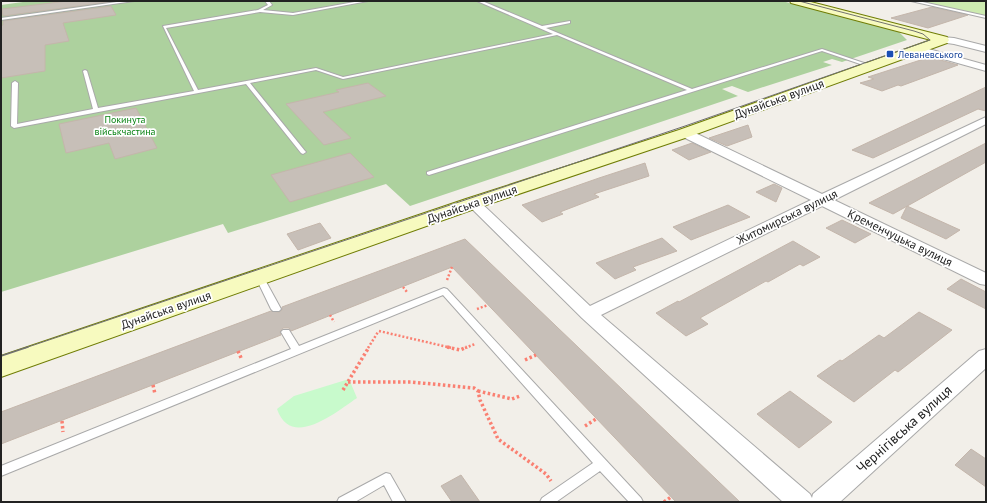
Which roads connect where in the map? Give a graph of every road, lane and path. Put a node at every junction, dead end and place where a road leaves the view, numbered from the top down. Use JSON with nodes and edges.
{"nodes":[{"id":1,"x":132,"y":1,"type":"edge"},
{"id":2,"x":267,"y":1,"type":"edge"},
{"id":3,"x":366,"y":1,"type":"edge"},
{"id":4,"x":479,"y":1,"type":"edge"},
{"id":5,"x":795,"y":1,"type":"edge"},
{"id":6,"x":913,"y":1,"type":"edge"},
{"id":7,"x":259,"y":11,"type":"junction"},
{"id":8,"x":986,"y":17,"type":"edge"},
{"id":9,"x":1,"y":19,"type":"edge"},
{"id":10,"x":569,"y":22,"type":"dead end"},
{"id":11,"x":542,"y":27,"type":"junction"},
{"id":12,"x":558,"y":34,"type":"junction"},
{"id":13,"x":943,"y":40,"type":"junction"},
{"id":14,"x":918,"y":49,"type":"junction"},
{"id":15,"x":986,"y":49,"type":"edge"},
{"id":16,"x":871,"y":66,"type":"junction"},
{"id":17,"x":986,"y":68,"type":"edge"},
{"id":18,"x":85,"y":71,"type":"dead end"},
{"id":19,"x":247,"y":82,"type":"junction"},
{"id":20,"x":15,"y":83,"type":"dead end"},
{"id":21,"x":693,"y":91,"type":"junction"},
{"id":22,"x":197,"y":92,"type":"junction"},
{"id":23,"x":96,"y":110,"type":"junction"},
{"id":24,"x":986,"y":120,"type":"edge"},
{"id":25,"x":685,"y":133,"type":"junction"},
{"id":26,"x":304,"y":152,"type":"dead end"},
{"id":27,"x":429,"y":173,"type":"dead end"},
{"id":28,"x":822,"y":201,"type":"junction"},
{"id":29,"x":473,"y":203,"type":"junction"},
{"id":30,"x":260,"y":278,"type":"junction"},
{"id":31,"x":986,"y":280,"type":"edge"},
{"id":32,"x":276,"y":309,"type":"dead end"},
{"id":33,"x":588,"y":314,"type":"junction"},
{"id":34,"x":371,"y":320,"type":"junction"},
{"id":35,"x":379,"y":331,"type":"junction"},
{"id":36,"x":286,"y":332,"type":"dead end"},
{"id":37,"x":488,"y":339,"type":"junction"},
{"id":38,"x":296,"y":350,"type":"junction"},
{"id":39,"x":986,"y":356,"type":"edge"},
{"id":40,"x":1,"y":367,"type":"edge"},
{"id":41,"x":348,"y":382,"type":"junction"},
{"id":42,"x":343,"y":390,"type":"dead end"},
{"id":43,"x":478,"y":391,"type":"junction"},
{"id":44,"x":535,"y":391,"type":"junction"},
{"id":45,"x":601,"y":464,"type":"junction"},
{"id":46,"x":1,"y":471,"type":"edge"},
{"id":47,"x":561,"y":492,"type":"junction"},
{"id":48,"x":671,"y":497,"type":"dead end"},
{"id":49,"x":343,"y":502,"type":"edge"},
{"id":50,"x":400,"y":502,"type":"edge"},
{"id":51,"x":546,"y":502,"type":"edge"},
{"id":52,"x":637,"y":502,"type":"edge"},
{"id":53,"x":664,"y":502,"type":"edge"},
{"id":54,"x":801,"y":502,"type":"edge"},
{"id":55,"x":822,"y":502,"type":"edge"}],
"edges":[{"from":1,"to":9,"type":"lane"},
{"from":2,"to":7,"type":"lane"},
{"from":3,"to":7,"type":"lane"},
{"from":4,"to":11,"type":"lane"},
{"from":5,"to":13,"type":"street"},
{"from":6,"to":8,"type":"lane"},
{"from":7,"to":22,"type":"lane"},
{"from":10,"to":11,"type":"lane"},
{"from":11,"to":12,"type":"lane"},
{"from":12,"to":19,"type":"lane"},
{"from":12,"to":21,"type":"lane"},
{"from":13,"to":14,"type":"street","name":"Дунайська вулиця"},
{"from":13,"to":15,"type":"street"},
{"from":14,"to":16,"type":"street","name":"Дунайська вулиця"},
{"from":14,"to":17,"type":"street"},
{"from":16,"to":21,"type":"lane"},
{"from":16,"to":25,"type":"street","name":"Дунайська вулиця"},
{"from":18,"to":23,"type":"lane"},
{"from":19,"to":22,"type":"lane"},
{"from":19,"to":26,"type":"lane"},
{"from":20,"to":23,"type":"lane"},
{"from":21,"to":27,"type":"lane"},
{"from":22,"to":23,"type":"lane"},
{"from":24,"to":28,"type":"street","name":"Житомирська вулиця"},
{"from":25,"to":28,"type":"street","name":"Кременчуцька вулиця"},
{"from":25,"to":29,"type":"street","name":"Дунайська вулиця"},
{"from":28,"to":31,"type":"street","name":"Кременчуцька вулиця"},
{"from":28,"to":33,"type":"street","name":"Житомирська вулиця"},
{"from":29,"to":30,"type":"street","name":"Дунайська вулиця"},
{"from":29,"to":33,"type":"street"},
{"from":30,"to":32,"type":"lane"},
{"from":30,"to":40,"type":"street","name":"Дунайська вулиця"},
{"from":33,"to":54,"type":"street"},
{"from":34,"to":35,"type":"path"},
{"from":34,"to":37,"type":"lane"},
{"from":34,"to":38,"type":"lane"},
{"from":35,"to":37,"type":"path"},
{"from":35,"to":41,"type":"path"},
{"from":36,"to":38,"type":"lane"},
{"from":37,"to":44,"type":"lane"},
{"from":38,"to":46,"type":"lane"},
{"from":39,"to":55,"type":"street","name":"Чернігівська вулиця"},
{"from":41,"to":42,"type":"path"},
{"from":41,"to":43,"type":"path"},
{"from":43,"to":44,"type":"path"},
{"from":43,"to":47,"type":"path"},
{"from":44,"to":45,"type":"lane"},
{"from":45,"to":47,"type":"lane"},
{"from":45,"to":52,"type":"lane"},
{"from":47,"to":51,"type":"lane"},
{"from":48,"to":53,"type":"path"},
{"from":49,"to":50,"type":"lane"}]}
